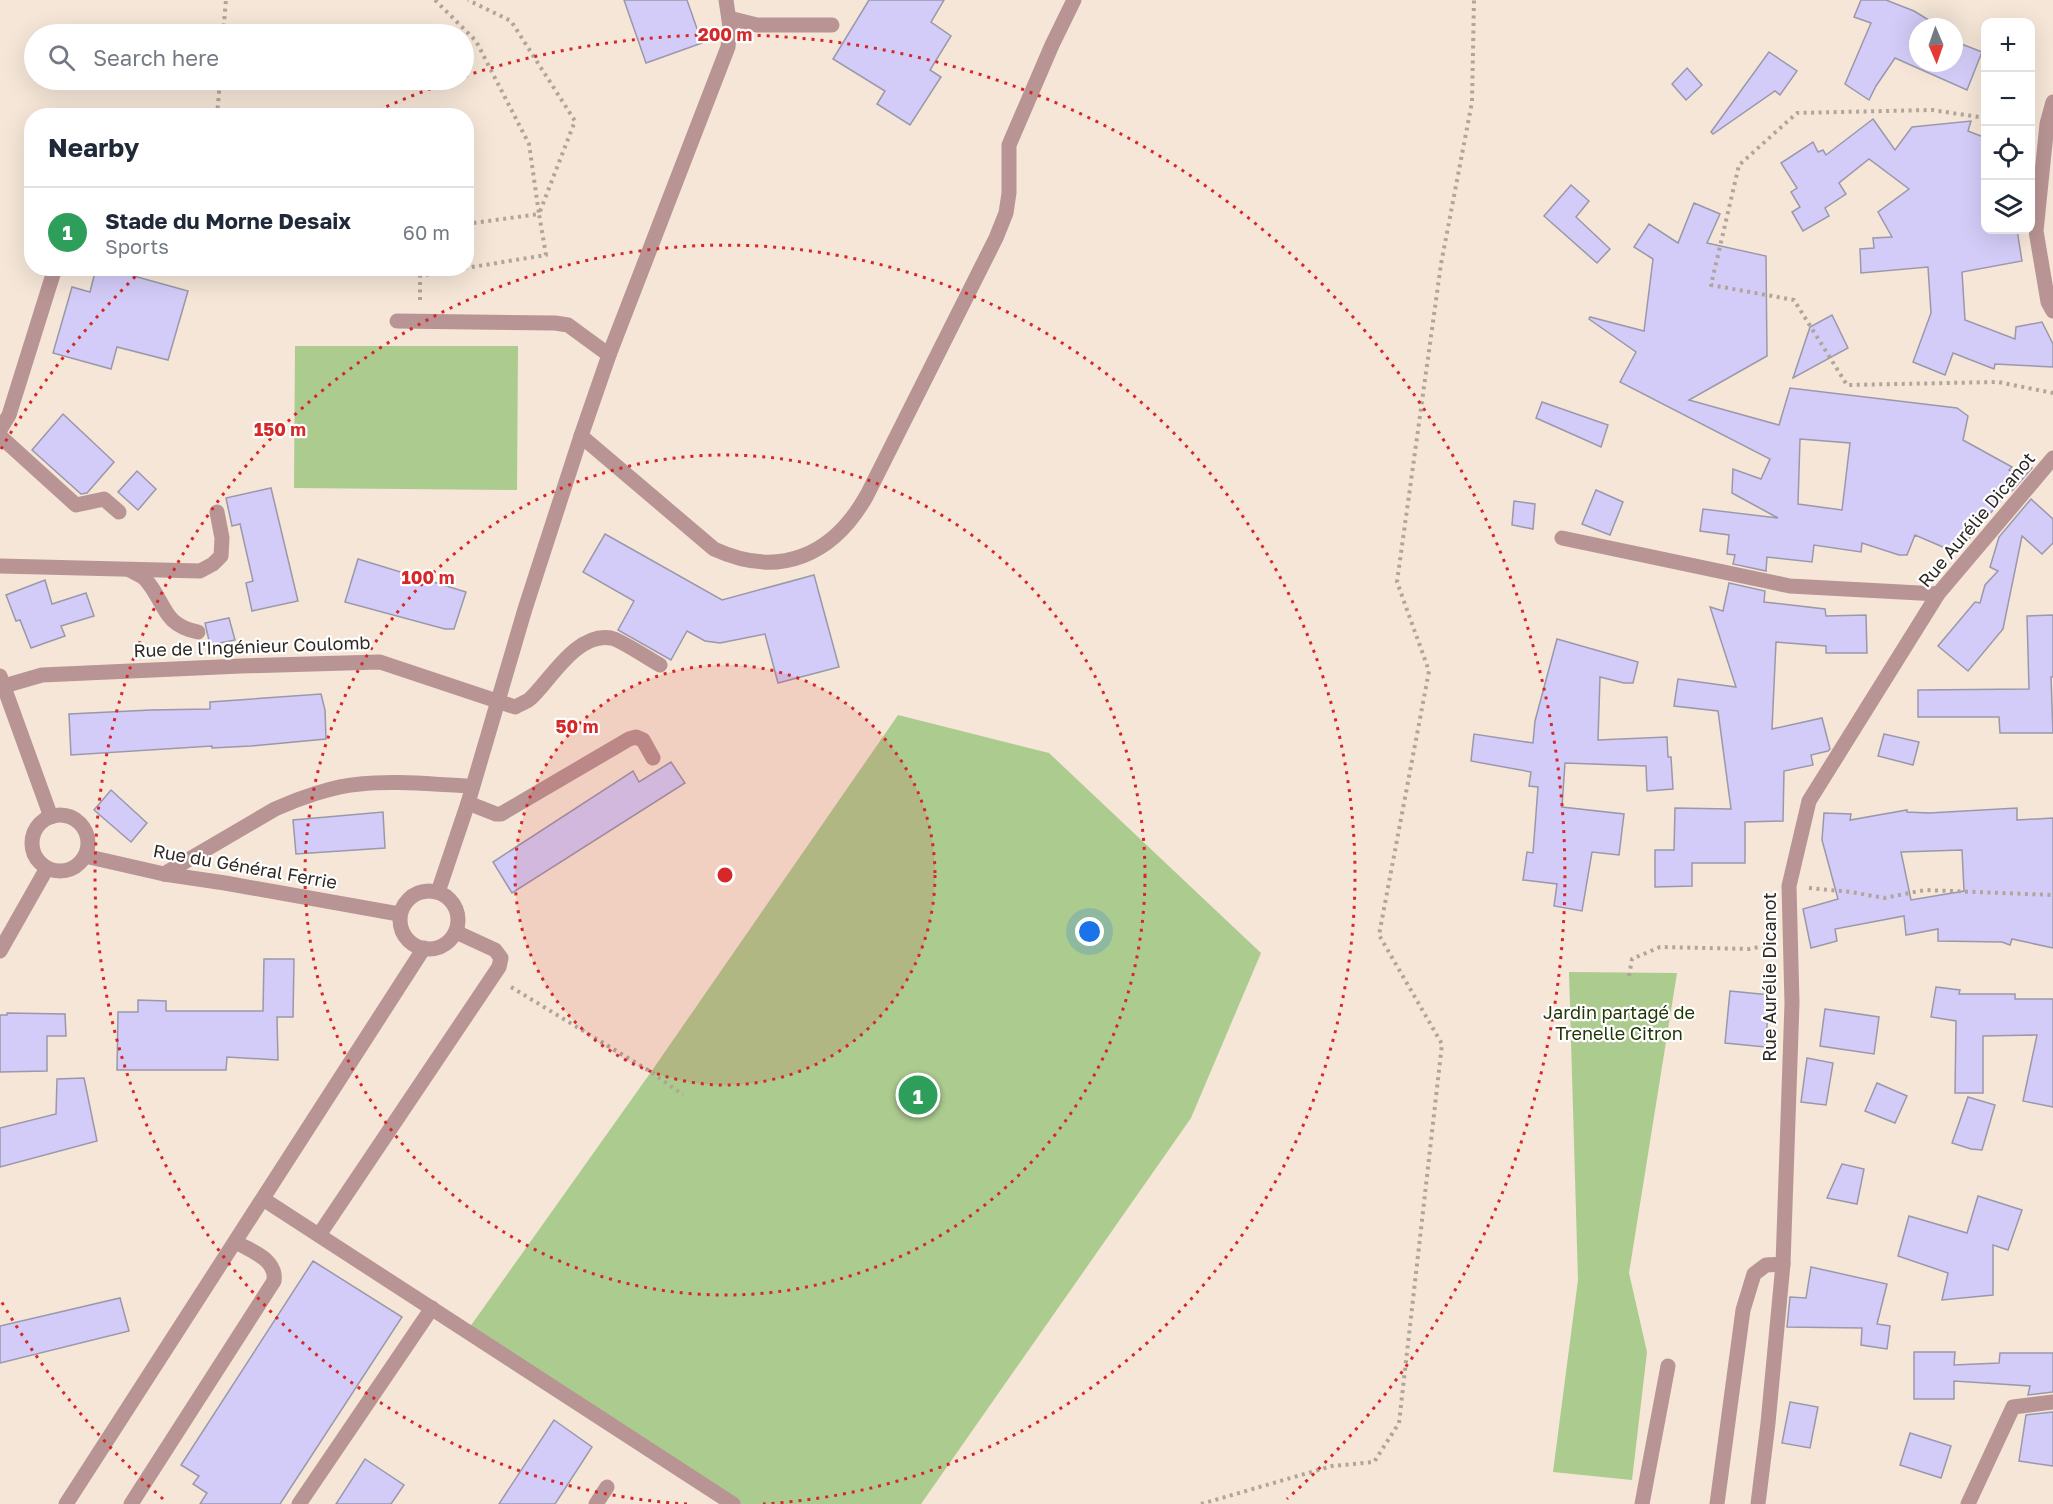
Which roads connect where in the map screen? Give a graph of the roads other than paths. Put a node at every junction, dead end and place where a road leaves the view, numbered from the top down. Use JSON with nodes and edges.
{"nodes":[{"id":1,"x":726,"y":0,"type":"edge"},
{"id":2,"x":1074,"y":0,"type":"edge"},
{"id":3,"x":729,"y":18,"type":"junction"},
{"id":4,"x":832,"y":25,"type":"dead end"},
{"id":5,"x":2053,"y":102,"type":"edge"},
{"id":6,"x":52,"y":276,"type":"edge"},
{"id":7,"x":2053,"y":311,"type":"edge"},
{"id":8,"x":397,"y":321,"type":"dead end"},
{"id":9,"x":609,"y":355,"type":"junction"},
{"id":10,"x":0,"y":430,"type":"edge"},
{"id":11,"x":0,"y":436,"type":"edge"},
{"id":12,"x":581,"y":436,"type":"junction"},
{"id":13,"x":2053,"y":458,"type":"edge"},
{"id":14,"x":119,"y":512,"type":"dead end"},
{"id":15,"x":217,"y":512,"type":"dead end"},
{"id":16,"x":1562,"y":538,"type":"dead end"},
{"id":17,"x":0,"y":566,"type":"edge"},
{"id":18,"x":130,"y":570,"type":"junction"},
{"id":19,"x":1938,"y":594,"type":"junction"},
{"id":20,"x":198,"y":632,"type":"dead end"},
{"id":21,"x":660,"y":665,"type":"dead end"},
{"id":22,"x":2,"y":681,"type":"edge"},
{"id":23,"x":497,"y":701,"type":"junction"},
{"id":24,"x":653,"y":758,"type":"dead end"},
{"id":25,"x":472,"y":786,"type":"junction"},
{"id":26,"x":468,"y":803,"type":"junction"},
{"id":27,"x":51,"y":817,"type":"junction"},
{"id":28,"x":85,"y":856,"type":"junction"},
{"id":29,"x":47,"y":868,"type":"junction"},
{"id":30,"x":164,"y":874,"type":"junction"},
{"id":31,"x":438,"y":892,"type":"junction"},
{"id":32,"x":399,"y":914,"type":"junction"},
{"id":33,"x":456,"y":932,"type":"junction"},
{"id":34,"x":424,"y":948,"type":"junction"},
{"id":35,"x":0,"y":951,"type":"edge"},
{"id":36,"x":263,"y":1199,"type":"junction"},
{"id":37,"x":319,"y":1235,"type":"junction"},
{"id":38,"x":236,"y":1242,"type":"junction"},
{"id":39,"x":1783,"y":1264,"type":"junction"},
{"id":40,"x":432,"y":1308,"type":"junction"},
{"id":41,"x":1668,"y":1366,"type":"dead end"},
{"id":42,"x":2053,"y":1402,"type":"edge"},
{"id":43,"x":607,"y":1487,"type":"dead end"},
{"id":44,"x":66,"y":1504,"type":"edge"},
{"id":45,"x":131,"y":1504,"type":"edge"},
{"id":46,"x":299,"y":1504,"type":"edge"},
{"id":47,"x":596,"y":1504,"type":"edge"},
{"id":48,"x":733,"y":1504,"type":"edge"},
{"id":49,"x":1642,"y":1504,"type":"edge"},
{"id":50,"x":1717,"y":1504,"type":"edge"},
{"id":51,"x":1758,"y":1504,"type":"edge"},
{"id":52,"x":1968,"y":1504,"type":"edge"}],
"edges":[{"from":1,"to":3,"type":"street"},
{"from":2,"to":12,"type":"street"},
{"from":3,"to":4,"type":"street"},
{"from":3,"to":9,"type":"street"},
{"from":5,"to":7,"type":"street"},
{"from":6,"to":10,"type":"street"},
{"from":8,"to":9,"type":"street"},
{"from":9,"to":12,"type":"street"},
{"from":11,"to":14,"type":"street"},
{"from":12,"to":23,"type":"street"},
{"from":13,"to":19,"type":"street","name":"Rue Aurélie Dicanot"},
{"from":15,"to":18,"type":"street"},
{"from":16,"to":19,"type":"street"},
{"from":17,"to":18,"type":"street"},
{"from":18,"to":20,"type":"street"},
{"from":19,"to":39,"type":"street","name":"Rue Aurélie Dicanot"},
{"from":21,"to":23,"type":"street","name":"Rue de l'Ingénieur Coulomb"},
{"from":22,"to":23,"type":"street","name":"Rue de l'Ingénieur Coulomb"},
{"from":22,"to":27,"type":"street"},
{"from":23,"to":25,"type":"street"},
{"from":24,"to":26,"type":"street"},
{"from":25,"to":26,"type":"street"},
{"from":25,"to":30,"type":"street"},
{"from":26,"to":31,"type":"street"},
{"from":27,"to":28,"type":"street"},
{"from":27,"to":29,"type":"street"},
{"from":28,"to":29,"type":"street"},
{"from":28,"to":30,"type":"street","name":"Rue du Général Ferrie"},
{"from":29,"to":35,"type":"street"},
{"from":30,"to":32,"type":"street","name":"Rue du Général Ferrie"},
{"from":31,"to":32,"type":"street"},
{"from":31,"to":33,"type":"street"},
{"from":32,"to":34,"type":"street"},
{"from":33,"to":34,"type":"street"},
{"from":33,"to":37,"type":"street"},
{"from":34,"to":36,"type":"street"},
{"from":36,"to":37,"type":"street"},
{"from":36,"to":38,"type":"street"},
{"from":37,"to":40,"type":"street"},
{"from":38,"to":44,"type":"street"},
{"from":38,"to":45,"type":"street"},
{"from":39,"to":50,"type":"street"},
{"from":39,"to":51,"type":"street","name":"Rue Aurélie Dicanot"},
{"from":40,"to":46,"type":"street"},
{"from":40,"to":48,"type":"street"},
{"from":41,"to":49,"type":"street"},
{"from":42,"to":52,"type":"street"},
{"from":43,"to":47,"type":"street"}]}
